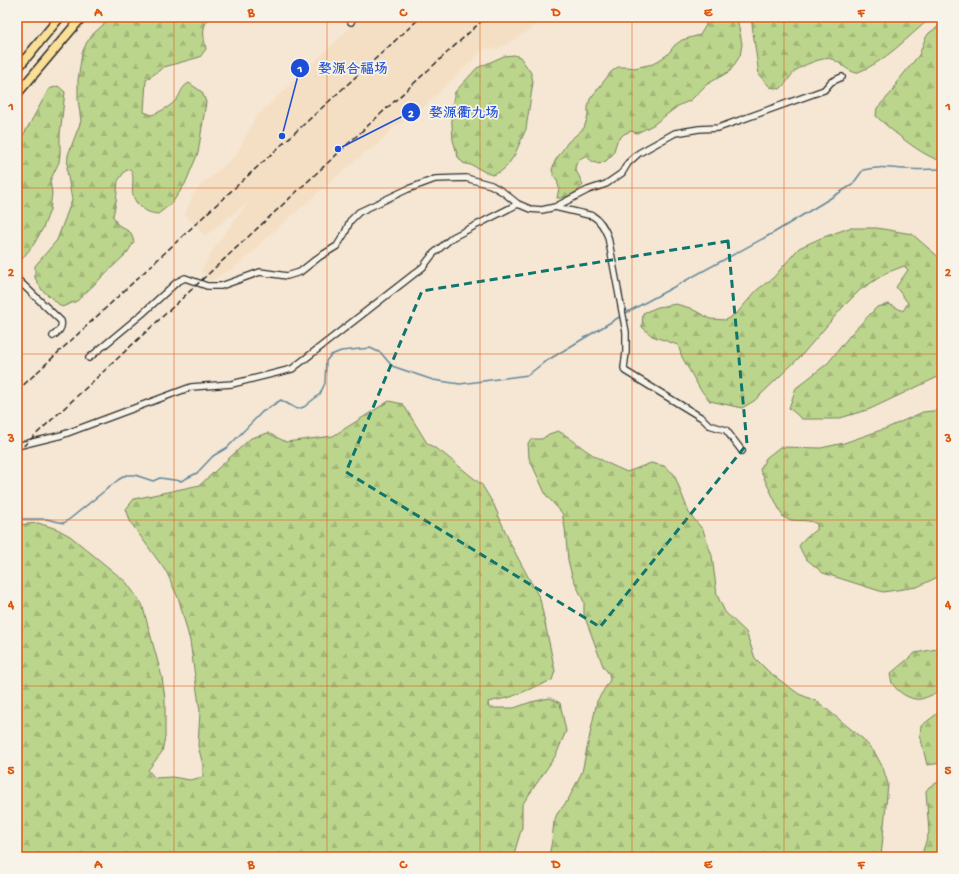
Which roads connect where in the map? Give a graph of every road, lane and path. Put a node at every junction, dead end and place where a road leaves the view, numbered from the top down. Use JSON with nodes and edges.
{"nodes":[{"id":1,"x":60,"y":17,"type":"edge"},
{"id":2,"x":78,"y":18,"type":"edge"},
{"id":3,"x":17,"y":69,"type":"edge"},
{"id":4,"x":842,"y":77,"type":"dead end"},
{"id":5,"x":17,"y":94,"type":"edge"},
{"id":6,"x":518,"y":204,"type":"junction"},
{"id":7,"x":555,"y":207,"type":"junction"},
{"id":8,"x":17,"y":279,"type":"edge"},
{"id":9,"x":53,"y":336,"type":"dead end"},
{"id":10,"x":89,"y":358,"type":"dead end"},
{"id":11,"x":17,"y":446,"type":"edge"},
{"id":12,"x":742,"y":451,"type":"dead end"}],
"edges":[{"from":1,"to":3,"type":"highway"},
{"from":2,"to":5,"type":"highway"},
{"from":4,"to":7,"type":"street"},
{"from":6,"to":7,"type":"street"},
{"from":6,"to":10,"type":"street"},
{"from":6,"to":11,"type":"street"},
{"from":7,"to":12,"type":"street"},
{"from":8,"to":9,"type":"street"}]}
